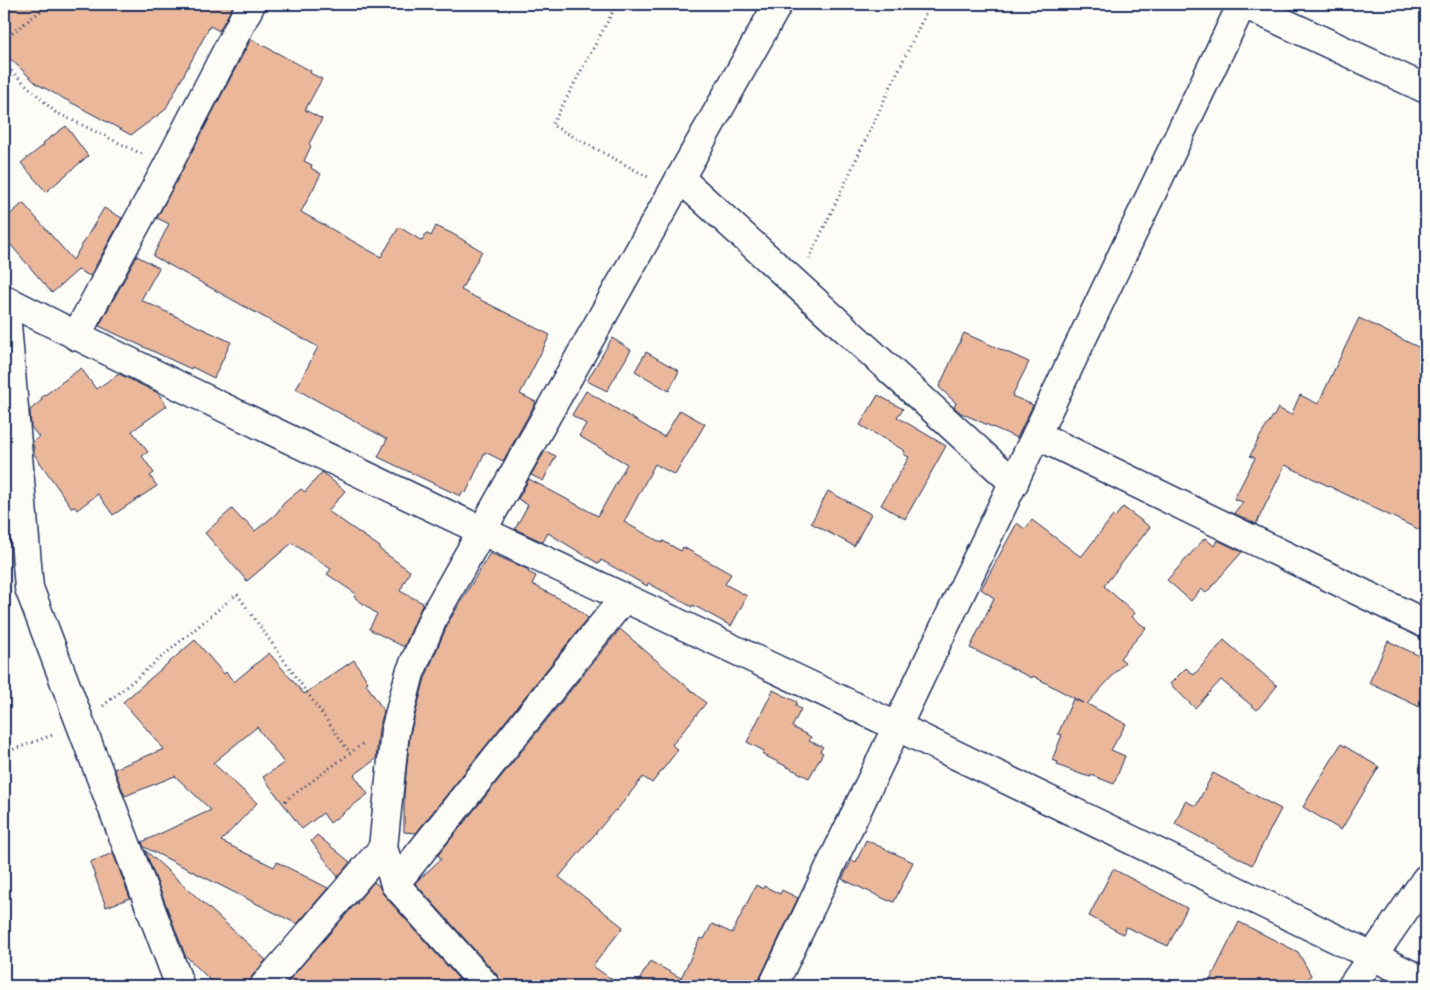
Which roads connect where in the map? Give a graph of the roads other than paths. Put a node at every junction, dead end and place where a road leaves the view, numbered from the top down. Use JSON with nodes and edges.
{"nodes":[{"id":1,"x":251,"y":4,"type":"edge"},
{"id":2,"x":778,"y":4,"type":"edge"},
{"id":3,"x":1243,"y":4,"type":"edge"},
{"id":4,"x":1426,"y":89,"type":"edge"},
{"id":5,"x":677,"y":184,"type":"junction"},
{"id":6,"x":4,"y":299,"type":"edge"},
{"id":7,"x":76,"y":336,"type":"junction"},
{"id":8,"x":1037,"y":435,"type":"junction"},
{"id":9,"x":1014,"y":483,"type":"junction"},
{"id":10,"x":483,"y":531,"type":"junction"},
{"id":11,"x":624,"y":598,"type":"junction"},
{"id":12,"x":1426,"y":624,"type":"edge"},
{"id":13,"x":898,"y":727,"type":"junction"},
{"id":14,"x":383,"y":848,"type":"junction"},
{"id":15,"x":1426,"y":879,"type":"edge"},
{"id":16,"x":396,"y":884,"type":"junction"},
{"id":17,"x":1372,"y":957,"type":"junction"},
{"id":18,"x":1419,"y":979,"type":"edge"},
{"id":19,"x":180,"y":986,"type":"edge"},
{"id":20,"x":264,"y":986,"type":"edge"},
{"id":21,"x":486,"y":986,"type":"edge"},
{"id":22,"x":773,"y":986,"type":"edge"},
{"id":23,"x":1352,"y":986,"type":"edge"}],
"edges":[{"from":1,"to":7,"type":"street"},
{"from":2,"to":5,"type":"street"},
{"from":3,"to":4,"type":"street"},
{"from":3,"to":8,"type":"street"},
{"from":5,"to":9,"type":"street"},
{"from":5,"to":10,"type":"street"},
{"from":6,"to":7,"type":"street"},
{"from":6,"to":19,"type":"street"},
{"from":7,"to":10,"type":"street"},
{"from":8,"to":9,"type":"street"},
{"from":8,"to":12,"type":"street"},
{"from":9,"to":13,"type":"street"},
{"from":10,"to":11,"type":"street"},
{"from":10,"to":14,"type":"street"},
{"from":11,"to":13,"type":"street"},
{"from":11,"to":16,"type":"street"},
{"from":13,"to":17,"type":"street"},
{"from":13,"to":22,"type":"street"},
{"from":14,"to":16,"type":"street"},
{"from":14,"to":20,"type":"street"},
{"from":15,"to":17,"type":"street"},
{"from":16,"to":21,"type":"street"},
{"from":17,"to":18,"type":"street"},
{"from":17,"to":23,"type":"street"}]}
